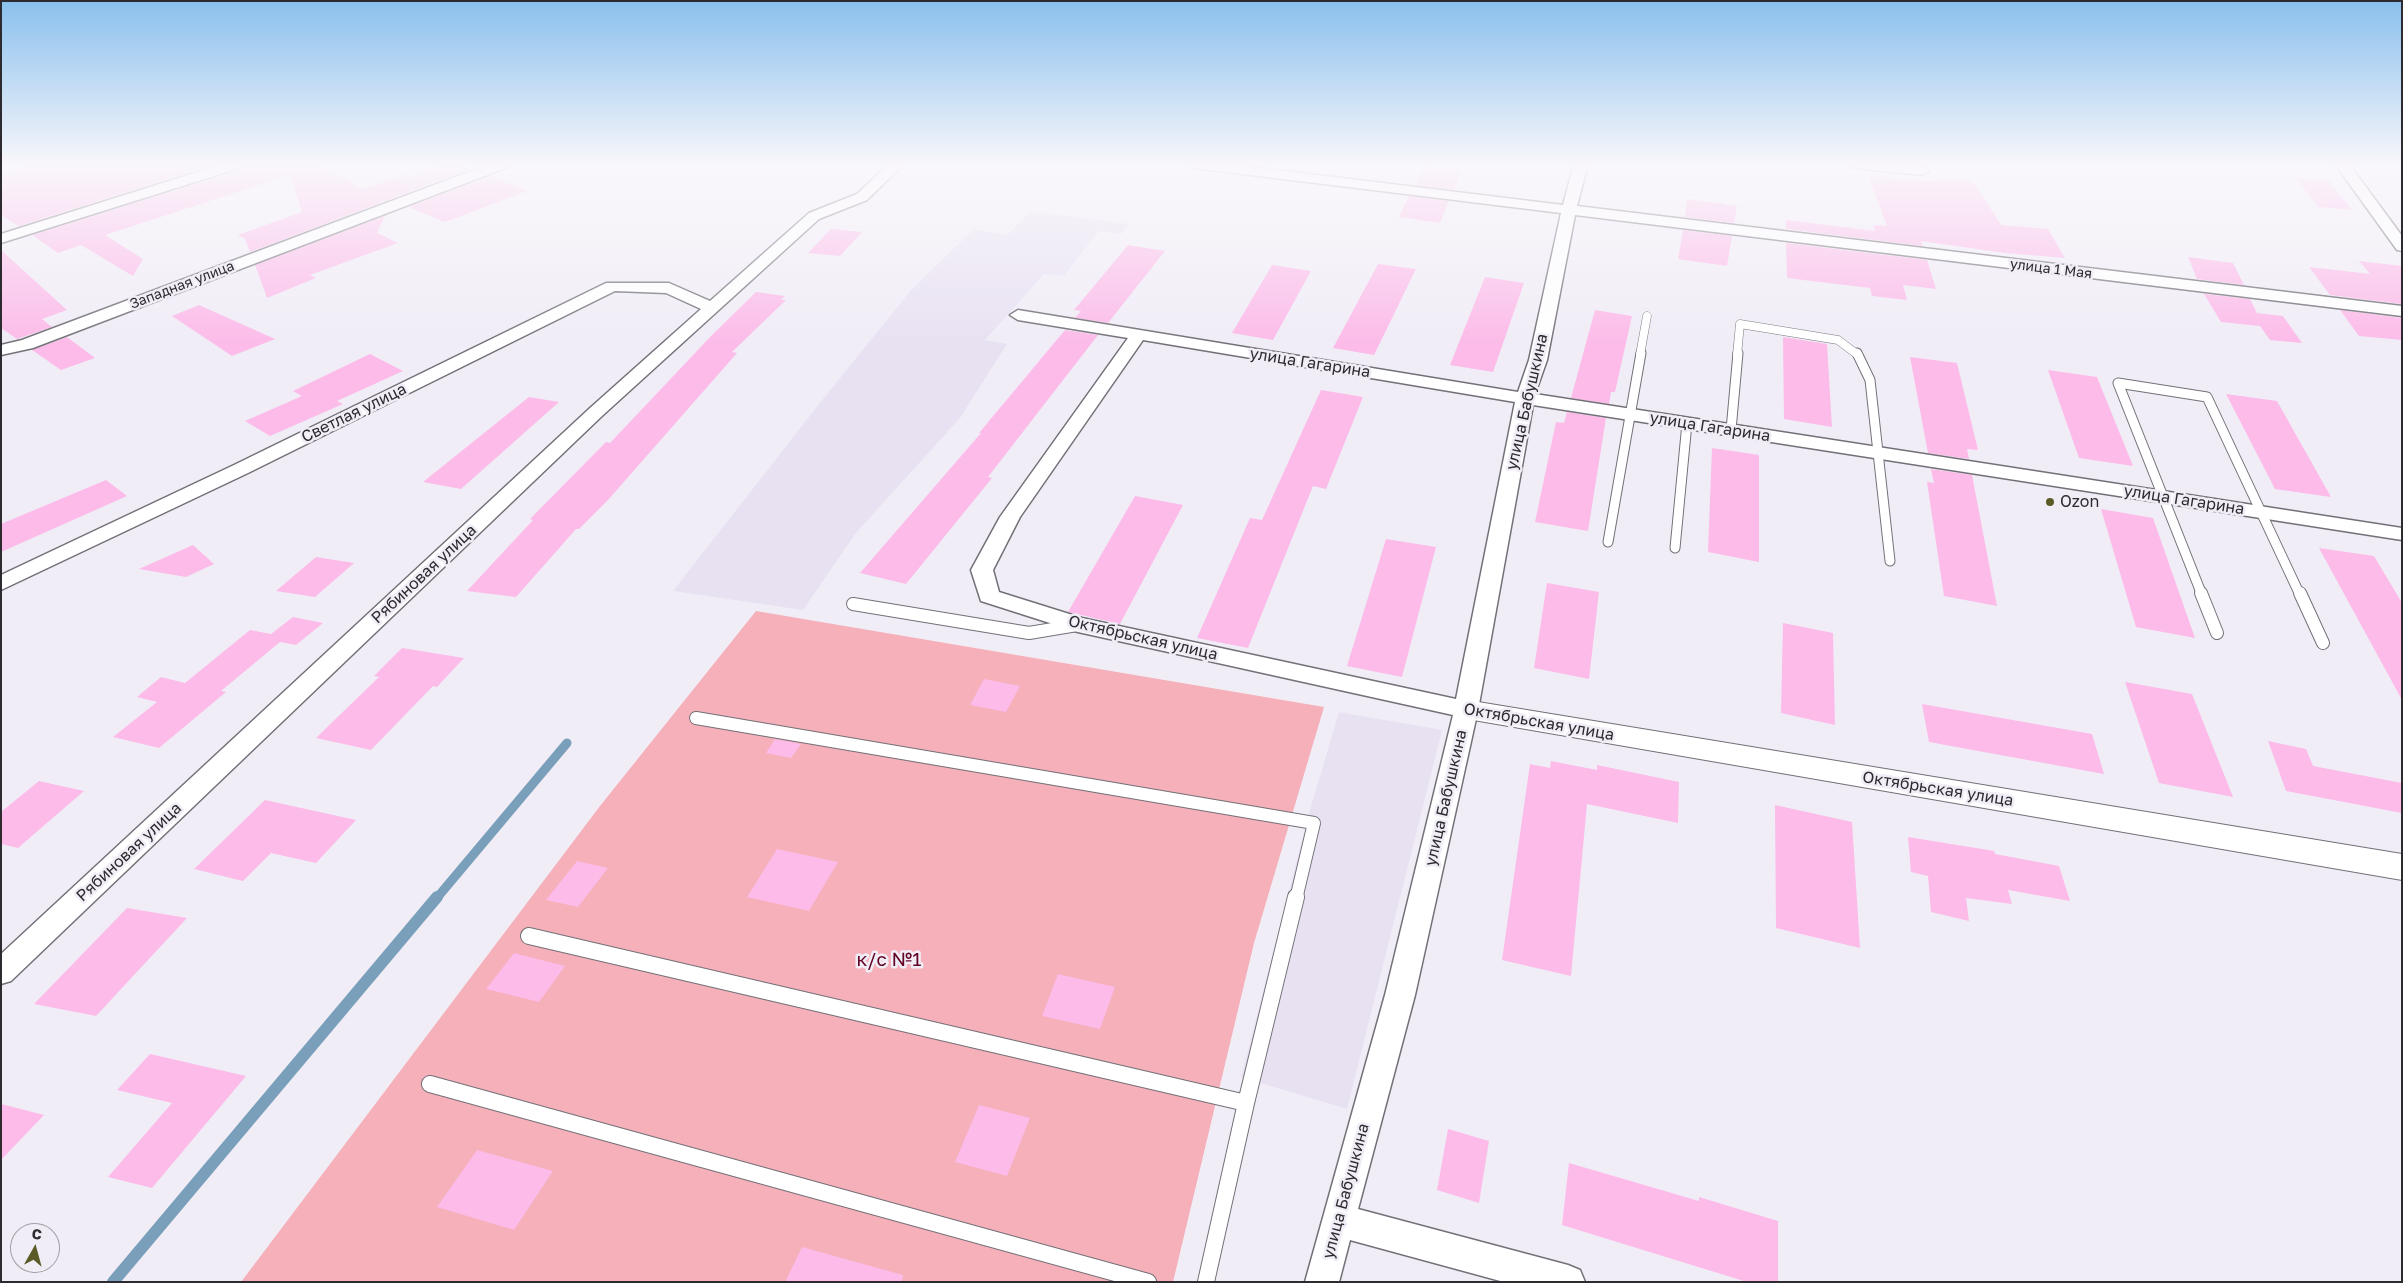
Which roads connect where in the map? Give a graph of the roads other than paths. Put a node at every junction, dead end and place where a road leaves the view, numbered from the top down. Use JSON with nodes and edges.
{"nodes":[{"id":1,"x":49,"y":224,"type":"edge"},
{"id":2,"x":344,"y":224,"type":"edge"},
{"id":3,"x":805,"y":224,"type":"edge"},
{"id":4,"x":1565,"y":224,"type":"edge"},
{"id":5,"x":1683,"y":224,"type":"edge"},
{"id":6,"x":2385,"y":224,"type":"edge"},
{"id":7,"x":1,"y":239,"type":"edge"},
{"id":8,"x":2402,"y":247,"type":"edge"},
{"id":9,"x":712,"y":308,"type":"junction"},
{"id":10,"x":2402,"y":311,"type":"edge"},
{"id":11,"x":1018,"y":315,"type":"dead end"},
{"id":12,"x":1646,"y":316,"type":"dead end"},
{"id":13,"x":1139,"y":334,"type":"junction"},
{"id":14,"x":1,"y":350,"type":"edge"},
{"id":15,"x":1525,"y":398,"type":"junction"},
{"id":16,"x":1630,"y":414,"type":"junction"},
{"id":17,"x":1686,"y":423,"type":"junction"},
{"id":18,"x":1731,"y":430,"type":"junction"},
{"id":19,"x":1878,"y":453,"type":"junction"},
{"id":20,"x":2163,"y":497,"type":"junction"},
{"id":21,"x":2262,"y":512,"type":"junction"},
{"id":22,"x":2402,"y":534,"type":"edge"},
{"id":23,"x":1608,"y":542,"type":"dead end"},
{"id":24,"x":1675,"y":548,"type":"dead end"},
{"id":25,"x":1890,"y":561,"type":"dead end"},
{"id":26,"x":1,"y":583,"type":"edge"},
{"id":27,"x":853,"y":604,"type":"dead end"},
{"id":28,"x":1078,"y":625,"type":"junction"},
{"id":29,"x":2217,"y":633,"type":"dead end"},
{"id":30,"x":2323,"y":643,"type":"dead end"},
{"id":31,"x":1466,"y":710,"type":"junction"},
{"id":32,"x":696,"y":718,"type":"dead end"},
{"id":33,"x":2402,"y":867,"type":"edge"},
{"id":34,"x":529,"y":936,"type":"dead end"},
{"id":35,"x":1,"y":972,"type":"edge"},
{"id":36,"x":430,"y":1084,"type":"dead end"},
{"id":37,"x":1246,"y":1103,"type":"junction"},
{"id":38,"x":1338,"y":1220,"type":"junction"},
{"id":39,"x":1148,"y":1282,"type":"edge"},
{"id":40,"x":1206,"y":1282,"type":"edge"},
{"id":41,"x":1322,"y":1282,"type":"edge"},
{"id":42,"x":1568,"y":1282,"type":"edge"}],
"edges":[{"from":1,"to":7,"type":"street"},
{"from":2,"to":14,"type":"street","name":"Западная улица"},
{"from":3,"to":9,"type":"street","name":"Рябиновая улица"},
{"from":4,"to":15,"type":"street","name":"улица Бабушкина"},
{"from":5,"to":10,"type":"street","name":"улица 1 Мая"},
{"from":6,"to":8,"type":"street"},
{"from":9,"to":26,"type":"street","name":"Светлая улица"},
{"from":9,"to":35,"type":"street","name":"Рябиновая улица"},
{"from":11,"to":13,"type":"street","name":"улица Гагарина"},
{"from":12,"to":16,"type":"lane"},
{"from":13,"to":15,"type":"street","name":"улица Гагарина"},
{"from":13,"to":28,"type":"street","name":"Октябрьская улица"},
{"from":15,"to":16,"type":"street","name":"улица Гагарина"},
{"from":15,"to":31,"type":"street","name":"улица Бабушкина"},
{"from":16,"to":17,"type":"street","name":"улица Гагарина"},
{"from":16,"to":23,"type":"lane"},
{"from":17,"to":18,"type":"street","name":"улица Гагарина"},
{"from":17,"to":24,"type":"lane"},
{"from":18,"to":19,"type":"street","name":"улица Гагарина"},
{"from":18,"to":19,"type":"lane"},
{"from":19,"to":20,"type":"street","name":"улица Гагарина"},
{"from":19,"to":25,"type":"lane"},
{"from":20,"to":21,"type":"street","name":"улица Гагарина"},
{"from":20,"to":21,"type":"lane"},
{"from":20,"to":29,"type":"lane"},
{"from":21,"to":22,"type":"street","name":"улица Гагарина"},
{"from":21,"to":30,"type":"lane"},
{"from":27,"to":28,"type":"lane"},
{"from":28,"to":31,"type":"street","name":"Октябрьская улица"},
{"from":31,"to":33,"type":"street","name":"Октябрьская улица"},
{"from":31,"to":38,"type":"street","name":"улица Бабушкина"},
{"from":32,"to":37,"type":"lane"},
{"from":34,"to":37,"type":"lane"},
{"from":36,"to":39,"type":"lane"},
{"from":37,"to":40,"type":"lane"},
{"from":38,"to":41,"type":"street","name":"улица Бабушкина"},
{"from":38,"to":42,"type":"street"}]}
